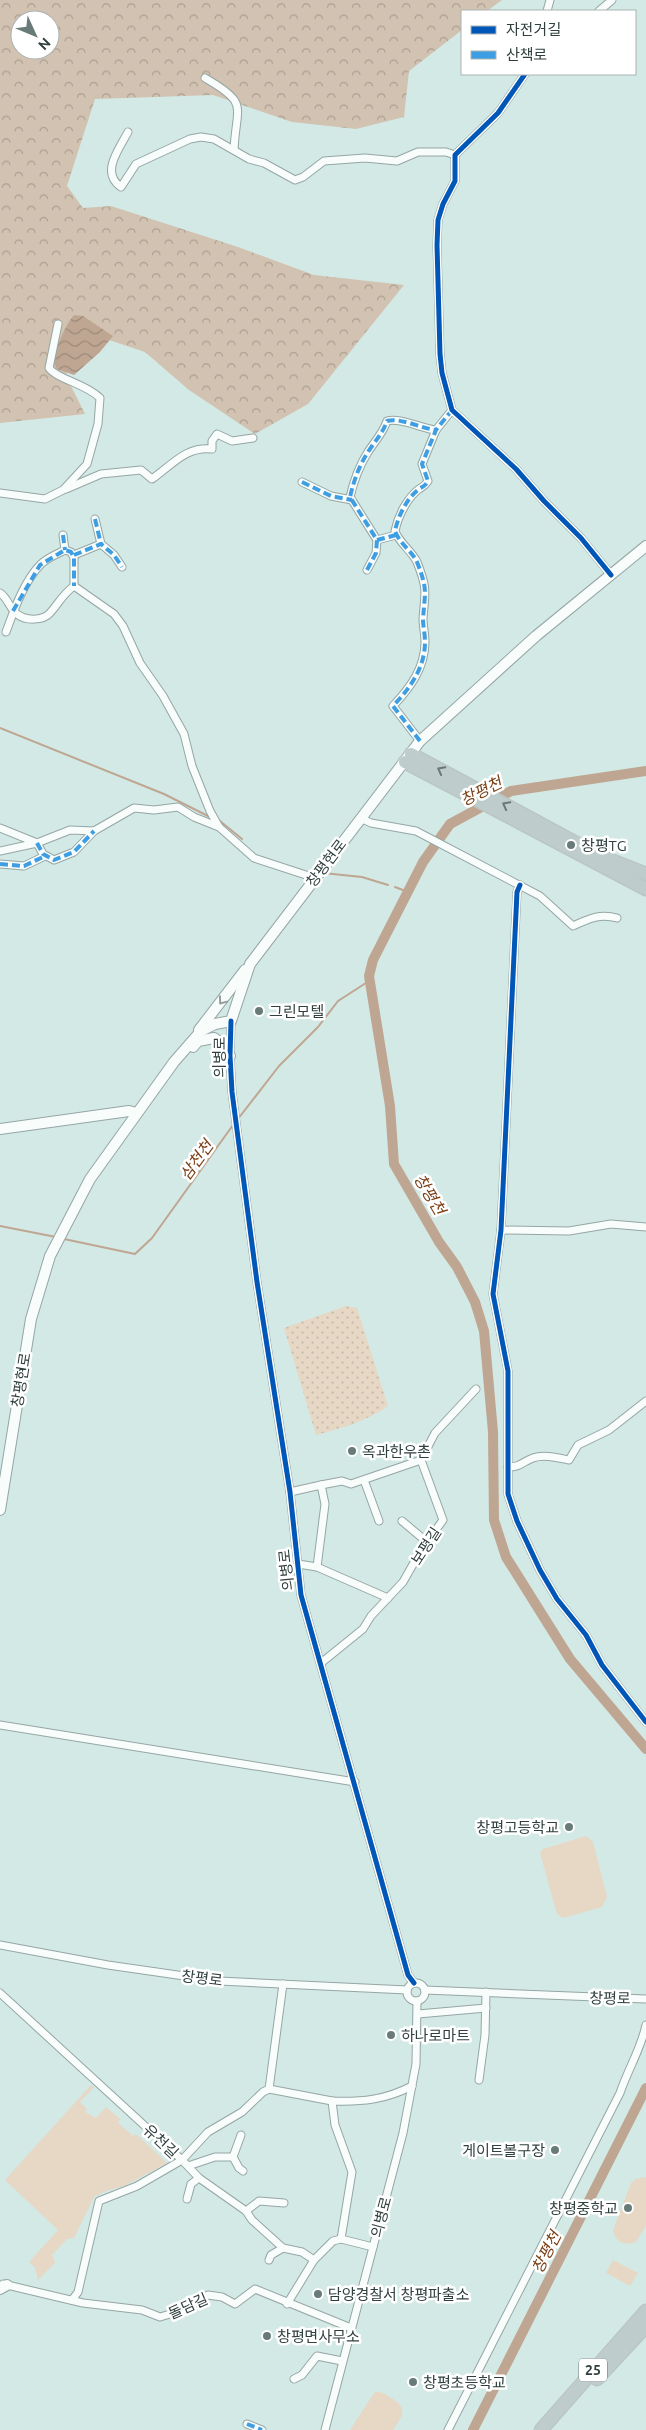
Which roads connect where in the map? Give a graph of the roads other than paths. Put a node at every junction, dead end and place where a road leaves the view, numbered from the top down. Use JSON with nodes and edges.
{"nodes":[{"id":1,"x":612,"y":0,"type":"edge"},
{"id":2,"x":601,"y":10,"type":"edge"},
{"id":3,"x":524,"y":75,"type":"edge"},
{"id":4,"x":205,"y":78,"type":"dead end"},
{"id":5,"x":128,"y":132,"type":"dead end"},
{"id":6,"x":234,"y":150,"type":"junction"},
{"id":7,"x":455,"y":155,"type":"junction"},
{"id":8,"x":58,"y":324,"type":"dead end"},
{"id":9,"x":452,"y":410,"type":"junction"},
{"id":10,"x":436,"y":430,"type":"junction"},
{"id":11,"x":253,"y":438,"type":"dead end"},
{"id":12,"x":302,"y":482,"type":"dead end"},
{"id":13,"x":63,"y":490,"type":"junction"},
{"id":14,"x":0,"y":493,"type":"edge"},
{"id":15,"x":352,"y":500,"type":"junction"},
{"id":16,"x":95,"y":519,"type":"dead end"},
{"id":17,"x":63,"y":535,"type":"dead end"},
{"id":18,"x":396,"y":535,"type":"junction"},
{"id":19,"x":377,"y":540,"type":"junction"},
{"id":20,"x":101,"y":544,"type":"junction"},
{"id":21,"x":646,"y":546,"type":"edge"},
{"id":22,"x":65,"y":550,"type":"junction"},
{"id":23,"x":74,"y":555,"type":"junction"},
{"id":24,"x":122,"y":567,"type":"dead end"},
{"id":25,"x":367,"y":570,"type":"dead end"},
{"id":26,"x":611,"y":575,"type":"junction"},
{"id":27,"x":74,"y":586,"type":"junction"},
{"id":28,"x":0,"y":593,"type":"edge"},
{"id":29,"x":13,"y":611,"type":"junction"},
{"id":30,"x":6,"y":632,"type":"dead end"},
{"id":31,"x":420,"y":741,"type":"junction"},
{"id":32,"x":408,"y":758,"type":"junction"},
{"id":33,"x":360,"y":818,"type":"junction"},
{"id":34,"x":219,"y":827,"type":"junction"},
{"id":35,"x":0,"y":828,"type":"edge"},
{"id":36,"x":94,"y":831,"type":"junction"},
{"id":37,"x":37,"y":843,"type":"junction"},
{"id":38,"x":0,"y":852,"type":"edge"},
{"id":39,"x":44,"y":856,"type":"junction"},
{"id":40,"x":594,"y":857,"type":"junction"},
{"id":41,"x":0,"y":864,"type":"edge"},
{"id":42,"x":646,"y":874,"type":"edge"},
{"id":43,"x":314,"y":878,"type":"junction"},
{"id":44,"x":646,"y":881,"type":"edge"},
{"id":45,"x":520,"y":885,"type":"junction"},
{"id":46,"x":646,"y":889,"type":"edge"},
{"id":47,"x":646,"y":899,"type":"edge"},
{"id":48,"x":617,"y":918,"type":"dead end"},
{"id":49,"x":250,"y":964,"type":"junction"},
{"id":50,"x":231,"y":1022,"type":"junction"},
{"id":51,"x":193,"y":1039,"type":"junction"},
{"id":52,"x":230,"y":1056,"type":"junction"},
{"id":53,"x":165,"y":1074,"type":"junction"},
{"id":54,"x":137,"y":1113,"type":"junction"},
{"id":55,"x":0,"y":1130,"type":"edge"},
{"id":56,"x":646,"y":1227,"type":"edge"},
{"id":57,"x":501,"y":1230,"type":"junction"},
{"id":58,"x":476,"y":1388,"type":"dead end"},
{"id":59,"x":646,"y":1401,"type":"edge"},
{"id":60,"x":421,"y":1460,"type":"junction"},
{"id":61,"x":508,"y":1467,"type":"junction"},
{"id":62,"x":364,"y":1480,"type":"junction"},
{"id":63,"x":322,"y":1485,"type":"junction"},
{"id":64,"x":290,"y":1492,"type":"junction"},
{"id":65,"x":0,"y":1510,"type":"edge"},
{"id":66,"x":402,"y":1520,"type":"dead end"},
{"id":67,"x":379,"y":1522,"type":"dead end"},
{"id":68,"x":427,"y":1542,"type":"junction"},
{"id":69,"x":298,"y":1564,"type":"junction"},
{"id":70,"x":317,"y":1567,"type":"junction"},
{"id":71,"x":388,"y":1598,"type":"junction"},
{"id":72,"x":321,"y":1663,"type":"junction"},
{"id":73,"x":646,"y":1722,"type":"edge"},
{"id":74,"x":0,"y":1725,"type":"edge"},
{"id":75,"x":355,"y":1782,"type":"junction"},
{"id":76,"x":0,"y":1945,"type":"edge"},
{"id":77,"x":414,"y":1983,"type":"junction"},
{"id":78,"x":283,"y":1984,"type":"junction"},
{"id":79,"x":407,"y":1990,"type":"junction"},
{"id":80,"x":425,"y":1990,"type":"junction"},
{"id":81,"x":486,"y":1992,"type":"junction"},
{"id":82,"x":0,"y":1993,"type":"edge"},
{"id":83,"x":646,"y":1999,"type":"edge"},
{"id":84,"x":417,"y":2001,"type":"junction"},
{"id":85,"x":486,"y":2008,"type":"junction"},
{"id":86,"x":418,"y":2014,"type":"junction"},
{"id":87,"x":646,"y":2025,"type":"edge"},
{"id":88,"x":479,"y":2080,"type":"dead end"},
{"id":89,"x":412,"y":2086,"type":"junction"},
{"id":90,"x":269,"y":2089,"type":"junction"},
{"id":91,"x":332,"y":2101,"type":"junction"},
{"id":92,"x":241,"y":2135,"type":"dead end"},
{"id":93,"x":233,"y":2156,"type":"junction"},
{"id":94,"x":182,"y":2160,"type":"junction"},
{"id":95,"x":188,"y":2166,"type":"junction"},
{"id":96,"x":244,"y":2171,"type":"dead end"},
{"id":97,"x":199,"y":2178,"type":"junction"},
{"id":98,"x":187,"y":2198,"type":"dead end"},
{"id":99,"x":284,"y":2203,"type":"dead end"},
{"id":100,"x":246,"y":2211,"type":"junction"},
{"id":101,"x":342,"y":2239,"type":"junction"},
{"id":102,"x":373,"y":2247,"type":"junction"},
{"id":103,"x":283,"y":2248,"type":"junction"},
{"id":104,"x":269,"y":2260,"type":"dead end"},
{"id":105,"x":314,"y":2260,"type":"junction"},
{"id":106,"x":2,"y":2286,"type":"edge"},
{"id":107,"x":72,"y":2300,"type":"junction"},
{"id":108,"x":287,"y":2304,"type":"junction"},
{"id":109,"x":646,"y":2311,"type":"edge"},
{"id":110,"x":646,"y":2326,"type":"edge"},
{"id":111,"x":351,"y":2328,"type":"junction"},
{"id":112,"x":342,"y":2361,"type":"junction"},
{"id":113,"x":294,"y":2379,"type":"dead end"},
{"id":114,"x":247,"y":2424,"type":"dead end"},
{"id":115,"x":262,"y":2430,"type":"edge"},
{"id":116,"x":325,"y":2430,"type":"edge"},
{"id":117,"x":448,"y":2430,"type":"edge"},
{"id":118,"x":541,"y":2430,"type":"edge"},
{"id":119,"x":552,"y":2430,"type":"edge"}],
"edges":[{"from":1,"to":2,"type":"street"},
{"from":3,"to":7,"type":"street"},
{"from":4,"to":6,"type":"street"},
{"from":5,"to":6,"type":"street"},
{"from":6,"to":7,"type":"street"},
{"from":7,"to":9,"type":"street"},
{"from":8,"to":13,"type":"street"},
{"from":9,"to":10,"type":"street"},
{"from":9,"to":26,"type":"street"},
{"from":10,"to":15,"type":"street"},
{"from":10,"to":18,"type":"street"},
{"from":11,"to":13,"type":"street"},
{"from":12,"to":15,"type":"street"},
{"from":13,"to":14,"type":"street"},
{"from":15,"to":19,"type":"street"},
{"from":16,"to":20,"type":"street"},
{"from":17,"to":22,"type":"street"},
{"from":18,"to":19,"type":"street"},
{"from":18,"to":31,"type":"street"},
{"from":19,"to":25,"type":"street"},
{"from":20,"to":23,"type":"street"},
{"from":20,"to":24,"type":"street"},
{"from":21,"to":26,"type":"main road","name":"창평현로"},
{"from":22,"to":23,"type":"street"},
{"from":22,"to":29,"type":"street"},
{"from":23,"to":27,"type":"street"},
{"from":26,"to":31,"type":"main road","name":"창평현로"},
{"from":27,"to":29,"type":"street"},
{"from":27,"to":34,"type":"street"},
{"from":28,"to":29,"type":"street"},
{"from":29,"to":30,"type":"street"},
{"from":31,"to":32,"type":"main road","name":"창평현로"},
{"from":32,"to":33,"type":"main road","name":"창평현로"},
{"from":40,"to":32,"type":"highway","one_way":true},
{"from":32,"to":40,"type":"highway"},
{"from":33,"to":43,"type":"main road","name":"창평현로"},
{"from":33,"to":45,"type":"street"},
{"from":34,"to":36,"type":"street"},
{"from":34,"to":43,"type":"street"},
{"from":35,"to":37,"type":"street"},
{"from":36,"to":37,"type":"street"},
{"from":36,"to":39,"type":"street"},
{"from":37,"to":38,"type":"street"},
{"from":37,"to":39,"type":"street"},
{"from":39,"to":41,"type":"street"},
{"from":40,"to":42,"type":"highway"},
{"from":40,"to":44,"type":"highway"},
{"from":40,"to":46,"type":"highway"},
{"from":40,"to":47,"type":"highway"},
{"from":43,"to":49,"type":"main road","name":"창평현로"},
{"from":45,"to":48,"type":"street"},
{"from":45,"to":57,"type":"street"},
{"from":49,"to":50,"type":"main road","name":"창평현로"},
{"from":49,"to":51,"type":"main road","one_way":true},
{"from":50,"to":51,"type":"main road"},
{"from":50,"to":52,"type":"street","name":"의병로"},
{"from":51,"to":53,"type":"main road"},
{"from":52,"to":53,"type":"main road"},
{"from":52,"to":64,"type":"street","name":"의병로"},
{"from":53,"to":54,"type":"main road"},
{"from":54,"to":55,"type":"main road"},
{"from":54,"to":65,"type":"main road","name":"창평현로"},
{"from":56,"to":57,"type":"street"},
{"from":57,"to":61,"type":"street"},
{"from":58,"to":60,"type":"street"},
{"from":59,"to":61,"type":"street"},
{"from":60,"to":62,"type":"street"},
{"from":60,"to":68,"type":"street","name":"보평길"},
{"from":61,"to":73,"type":"street"},
{"from":62,"to":63,"type":"street"},
{"from":62,"to":67,"type":"street"},
{"from":63,"to":64,"type":"street"},
{"from":63,"to":70,"type":"street"},
{"from":64,"to":69,"type":"street","name":"의병로"},
{"from":66,"to":68,"type":"street"},
{"from":68,"to":71,"type":"street","name":"보평길"},
{"from":69,"to":70,"type":"street"},
{"from":69,"to":72,"type":"street","name":"의병로"},
{"from":70,"to":71,"type":"street"},
{"from":71,"to":72,"type":"street","name":"보평길"},
{"from":72,"to":75,"type":"street","name":"의병로"},
{"from":74,"to":75,"type":"street"},
{"from":75,"to":77,"type":"street","name":"의병로"},
{"from":76,"to":78,"type":"street","name":"창평로"},
{"from":77,"to":79,"type":"street"},
{"from":77,"to":80,"type":"street"},
{"from":78,"to":79,"type":"street","name":"창평로"},
{"from":78,"to":90,"type":"street"},
{"from":79,"to":84,"type":"street"},
{"from":80,"to":81,"type":"street","name":"창평로"},
{"from":80,"to":84,"type":"street"},
{"from":81,"to":83,"type":"street","name":"창평로"},
{"from":81,"to":85,"type":"street"},
{"from":82,"to":94,"type":"street","name":"유천길"},
{"from":84,"to":86,"type":"street","name":"의병로"},
{"from":85,"to":86,"type":"street"},
{"from":85,"to":88,"type":"street"},
{"from":86,"to":89,"type":"street","name":"의병로"},
{"from":87,"to":117,"type":"street"},
{"from":89,"to":91,"type":"street"},
{"from":89,"to":102,"type":"street","name":"의병로"},
{"from":90,"to":91,"type":"street"},
{"from":90,"to":94,"type":"street","name":"유천길"},
{"from":91,"to":101,"type":"street"},
{"from":92,"to":93,"type":"street"},
{"from":93,"to":95,"type":"street"},
{"from":93,"to":96,"type":"street"},
{"from":94,"to":95,"type":"street"},
{"from":94,"to":107,"type":"street"},
{"from":95,"to":97,"type":"street"},
{"from":97,"to":98,"type":"street"},
{"from":97,"to":100,"type":"street"},
{"from":99,"to":100,"type":"street"},
{"from":100,"to":103,"type":"street"},
{"from":101,"to":102,"type":"street"},
{"from":101,"to":105,"type":"street"},
{"from":102,"to":111,"type":"street","name":"의병로"},
{"from":103,"to":104,"type":"street"},
{"from":103,"to":105,"type":"street"},
{"from":105,"to":108,"type":"street"},
{"from":106,"to":107,"type":"street"},
{"from":107,"to":108,"type":"street","name":"돌담길"},
{"from":108,"to":111,"type":"street","name":"돌담길"},
{"from":109,"to":118,"type":"highway","number":"25"},
{"from":110,"to":119,"type":"highway","number":"25"},
{"from":111,"to":112,"type":"street","name":"의병로"},
{"from":112,"to":113,"type":"street"},
{"from":112,"to":116,"type":"street","name":"의병로"},
{"from":114,"to":115,"type":"street"}]}
